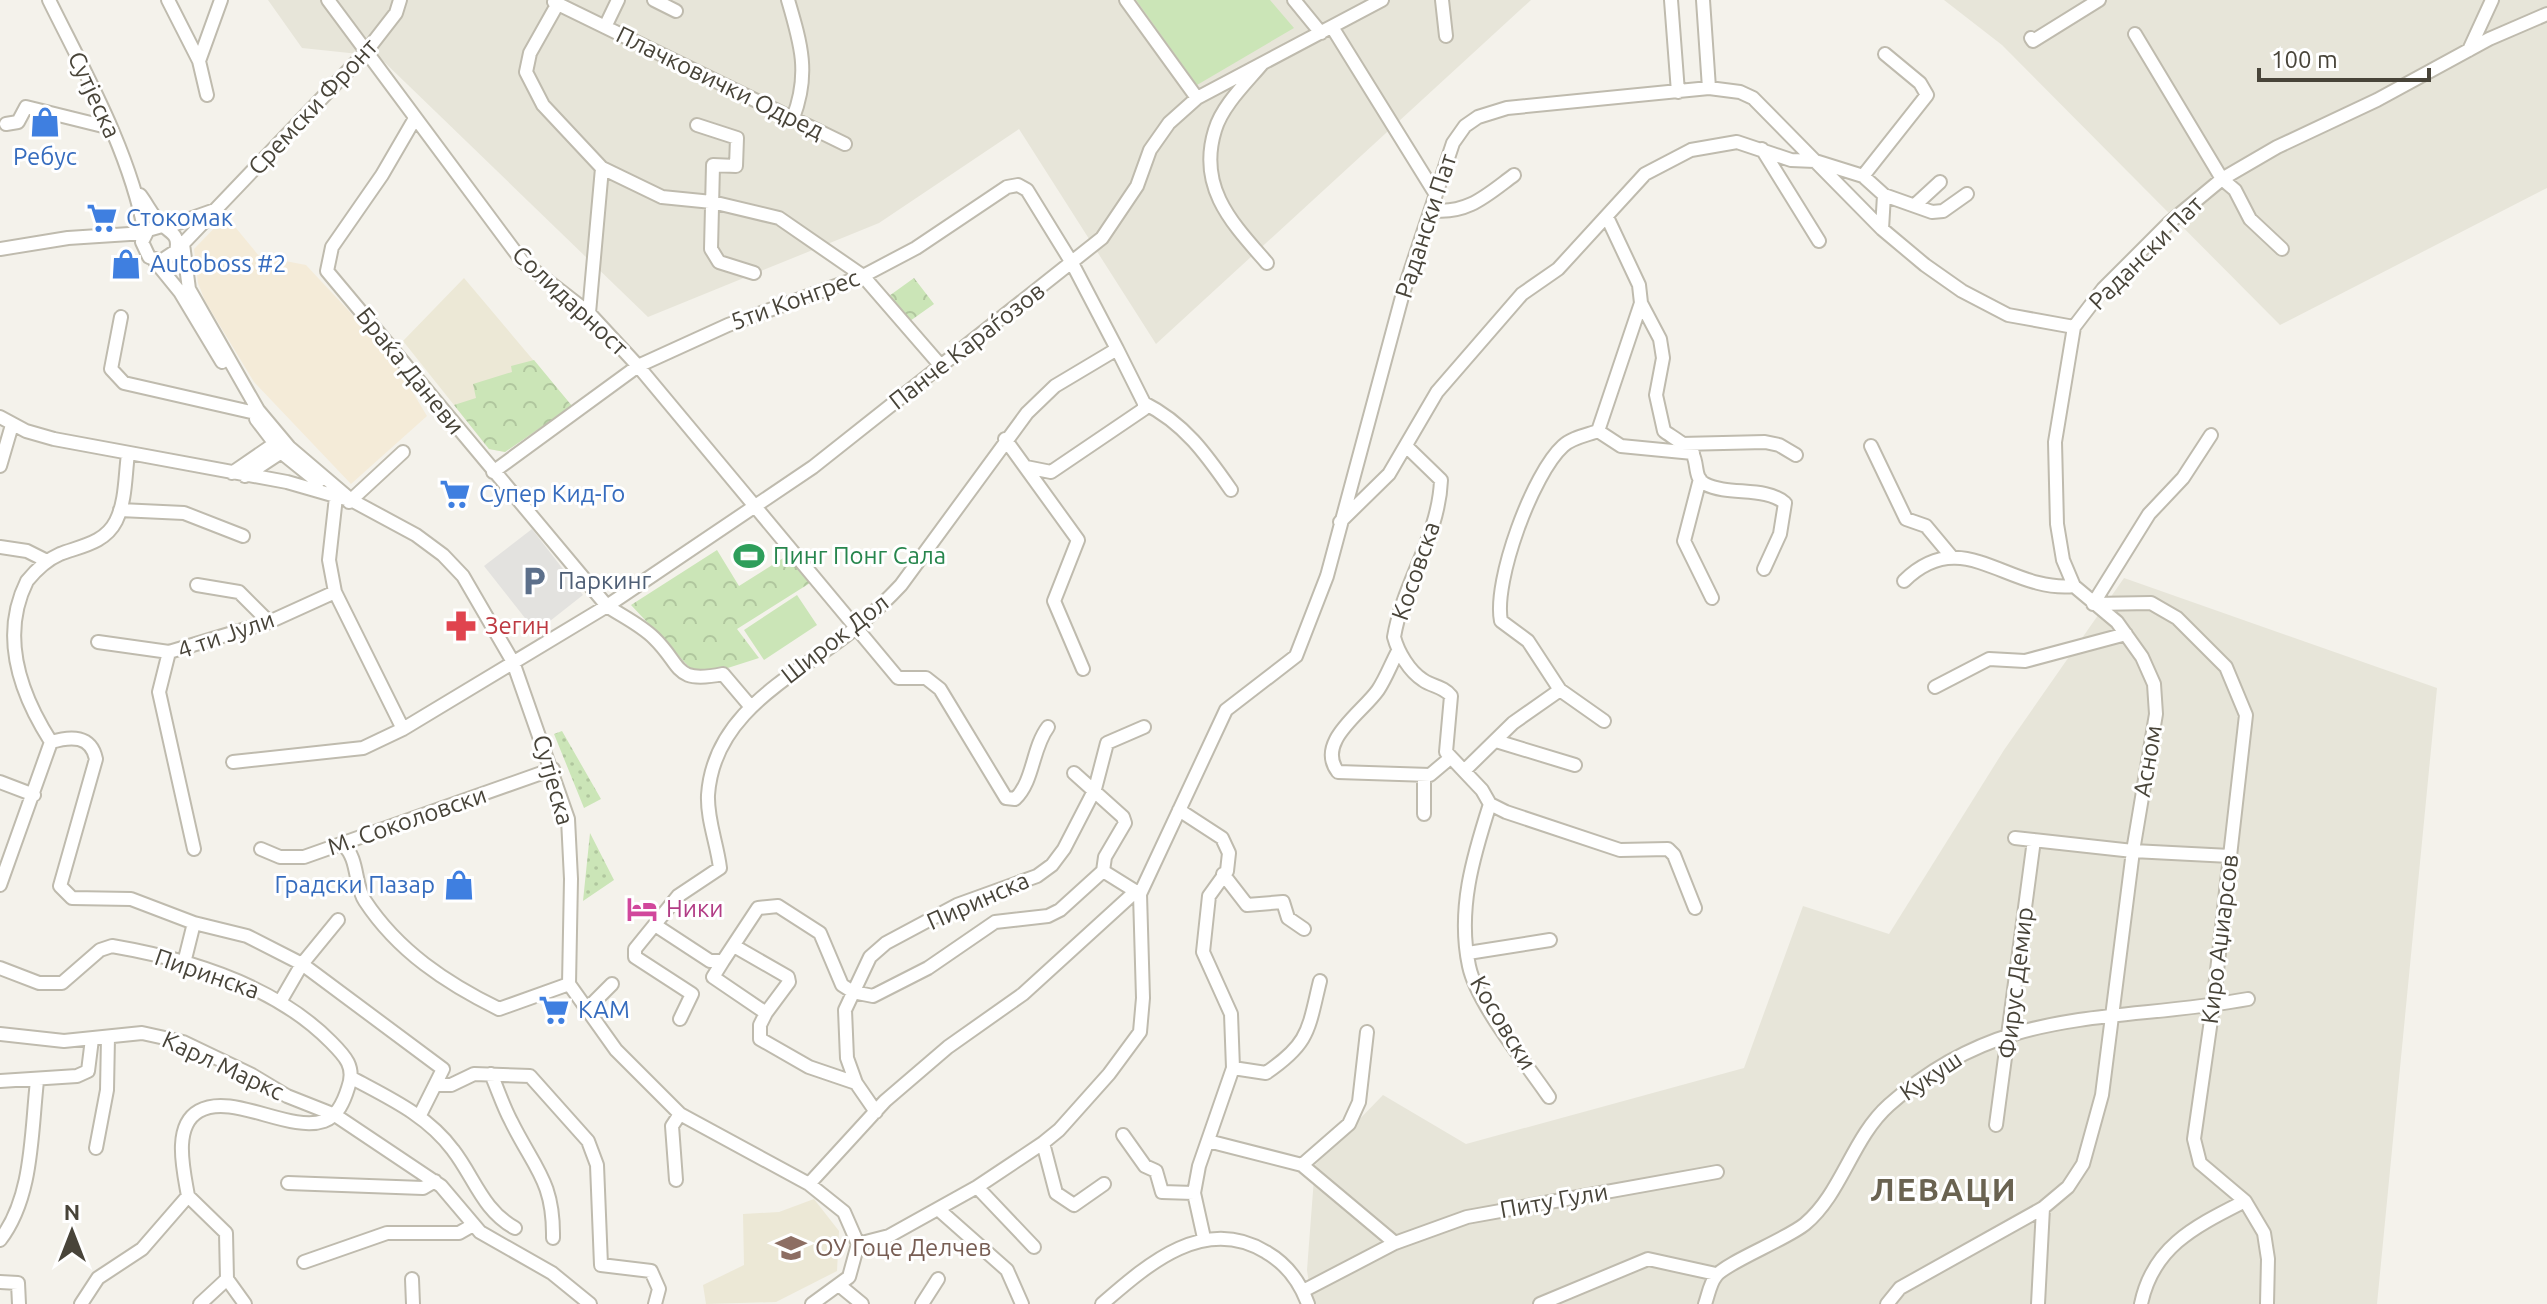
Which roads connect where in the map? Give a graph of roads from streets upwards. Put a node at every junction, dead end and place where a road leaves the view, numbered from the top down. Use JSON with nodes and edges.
{"nodes":[{"id":1,"x":49,"y":0,"type":"edge"},
{"id":2,"x":168,"y":0,"type":"edge"},
{"id":3,"x":221,"y":0,"type":"edge"},
{"id":4,"x":328,"y":0,"type":"edge"},
{"id":5,"x":400,"y":0,"type":"edge"},
{"id":6,"x":618,"y":0,"type":"edge"},
{"id":7,"x":654,"y":0,"type":"edge"},
{"id":8,"x":788,"y":0,"type":"edge"},
{"id":9,"x":1126,"y":0,"type":"edge"},
{"id":10,"x":1294,"y":0,"type":"edge"},
{"id":11,"x":1382,"y":0,"type":"edge"},
{"id":12,"x":1442,"y":0,"type":"edge"},
{"id":13,"x":1671,"y":0,"type":"edge"},
{"id":14,"x":1703,"y":0,"type":"edge"},
{"id":15,"x":2089,"y":0,"type":"edge"},
{"id":16,"x":2099,"y":0,"type":"edge"},
{"id":17,"x":2492,"y":0,"type":"edge"},
{"id":18,"x":554,"y":2,"type":"edge"},
{"id":19,"x":676,"y":11,"type":"dead end"},
{"id":20,"x":2547,"y":14,"type":"edge"},
{"id":21,"x":605,"y":27,"type":"junction"},
{"id":22,"x":1326,"y":30,"type":"junction"},
{"id":23,"x":2135,"y":34,"type":"dead end"},
{"id":24,"x":1446,"y":36,"type":"dead end"},
{"id":25,"x":2469,"y":50,"type":"junction"},
{"id":26,"x":365,"y":53,"type":"junction"},
{"id":27,"x":1885,"y":54,"type":"dead end"},
{"id":28,"x":199,"y":61,"type":"junction"},
{"id":29,"x":1263,"y":61,"type":"junction"},
{"id":30,"x":1709,"y":88,"type":"junction"},
{"id":31,"x":1678,"y":92,"type":"junction"},
{"id":32,"x":207,"y":95,"type":"dead end"},
{"id":33,"x":1197,"y":98,"type":"junction"},
{"id":34,"x":793,"y":118,"type":"junction"},
{"id":35,"x":414,"y":120,"type":"junction"},
{"id":36,"x":6,"y":124,"type":"dead end"},
{"id":37,"x":697,"y":125,"type":"dead end"},
{"id":38,"x":111,"y":128,"type":"junction"},
{"id":39,"x":845,"y":144,"type":"dead end"},
{"id":40,"x":1762,"y":149,"type":"junction"},
{"id":41,"x":1815,"y":161,"type":"junction"},
{"id":42,"x":602,"y":168,"type":"junction"},
{"id":43,"x":1514,"y":175,"type":"dead end"},
{"id":44,"x":1863,"y":176,"type":"junction"},
{"id":45,"x":2222,"y":179,"type":"junction"},
{"id":46,"x":1940,"y":182,"type":"dead end"},
{"id":47,"x":137,"y":191,"type":"junction"},
{"id":48,"x":1435,"y":193,"type":"junction"},
{"id":49,"x":1967,"y":194,"type":"dead end"},
{"id":50,"x":1884,"y":195,"type":"junction"},
{"id":51,"x":712,"y":202,"type":"junction"},
{"id":52,"x":1915,"y":205,"type":"junction"},
{"id":53,"x":218,"y":208,"type":"junction"},
{"id":54,"x":1431,"y":210,"type":"junction"},
{"id":55,"x":1607,"y":217,"type":"junction"},
{"id":56,"x":165,"y":226,"type":"junction"},
{"id":57,"x":1882,"y":229,"type":"junction"},
{"id":58,"x":145,"y":233,"type":"junction"},
{"id":59,"x":1819,"y":241,"type":"dead end"},
{"id":60,"x":179,"y":248,"type":"junction"},
{"id":61,"x":0,"y":249,"type":"edge"},
{"id":62,"x":2282,"y":249,"type":"dead end"},
{"id":63,"x":0,"y":257,"type":"edge"},
{"id":64,"x":151,"y":258,"type":"junction"},
{"id":65,"x":1072,"y":263,"type":"junction"},
{"id":66,"x":1267,"y":263,"type":"dead end"},
{"id":67,"x":754,"y":273,"type":"dead end"},
{"id":68,"x":863,"y":276,"type":"junction"},
{"id":69,"x":1641,"y":303,"type":"junction"},
{"id":70,"x":589,"y":313,"type":"junction"},
{"id":71,"x":121,"y":317,"type":"dead end"},
{"id":72,"x":2074,"y":327,"type":"junction"},
{"id":73,"x":1117,"y":349,"type":"junction"},
{"id":74,"x":638,"y":366,"type":"junction"},
{"id":75,"x":941,"y":366,"type":"junction"},
{"id":76,"x":1144,"y":403,"type":"junction"},
{"id":77,"x":251,"y":412,"type":"junction"},
{"id":78,"x":0,"y":417,"type":"edge"},
{"id":79,"x":12,"y":425,"type":"junction"},
{"id":80,"x":1598,"y":431,"type":"junction"},
{"id":81,"x":2211,"y":435,"type":"dead end"},
{"id":82,"x":1005,"y":439,"type":"junction"},
{"id":83,"x":1681,"y":444,"type":"junction"},
{"id":84,"x":282,"y":445,"type":"junction"},
{"id":85,"x":1871,"y":446,"type":"dead end"},
{"id":86,"x":1407,"y":447,"type":"junction"},
{"id":87,"x":403,"y":452,"type":"dead end"},
{"id":88,"x":1693,"y":453,"type":"junction"},
{"id":89,"x":128,"y":454,"type":"junction"},
{"id":90,"x":1796,"y":455,"type":"dead end"},
{"id":91,"x":0,"y":466,"type":"edge"},
{"id":92,"x":1026,"y":467,"type":"junction"},
{"id":93,"x":493,"y":472,"type":"junction"},
{"id":94,"x":232,"y":473,"type":"junction"},
{"id":95,"x":245,"y":476,"type":"junction"},
{"id":96,"x":1700,"y":479,"type":"junction"},
{"id":97,"x":1231,"y":490,"type":"dead end"},
{"id":98,"x":336,"y":497,"type":"junction"},
{"id":99,"x":353,"y":501,"type":"junction"},
{"id":100,"x":755,"y":508,"type":"junction"},
{"id":101,"x":120,"y":510,"type":"junction"},
{"id":102,"x":334,"y":514,"type":"junction"},
{"id":103,"x":1340,"y":522,"type":"junction"},
{"id":104,"x":243,"y":536,"type":"dead end"},
{"id":105,"x":0,"y":547,"type":"edge"},
{"id":106,"x":1951,"y":556,"type":"junction"},
{"id":107,"x":47,"y":561,"type":"junction"},
{"id":108,"x":1764,"y":569,"type":"dead end"},
{"id":109,"x":1904,"y":581,"type":"dead end"},
{"id":110,"x":197,"y":585,"type":"dead end"},
{"id":111,"x":2074,"y":586,"type":"junction"},
{"id":112,"x":335,"y":592,"type":"junction"},
{"id":113,"x":1712,"y":598,"type":"dead end"},
{"id":114,"x":2093,"y":604,"type":"junction"},
{"id":115,"x":607,"y":606,"type":"junction"},
{"id":116,"x":269,"y":622,"type":"junction"},
{"id":117,"x":856,"y":628,"type":"junction"},
{"id":118,"x":2126,"y":634,"type":"junction"},
{"id":119,"x":98,"y":642,"type":"dead end"},
{"id":120,"x":1398,"y":651,"type":"junction"},
{"id":121,"x":169,"y":652,"type":"junction"},
{"id":122,"x":513,"y":662,"type":"junction"},
{"id":123,"x":1083,"y":669,"type":"dead end"},
{"id":124,"x":1935,"y":687,"type":"dead end"},
{"id":125,"x":1560,"y":690,"type":"junction"},
{"id":126,"x":751,"y":707,"type":"junction"},
{"id":127,"x":1604,"y":721,"type":"dead end"},
{"id":128,"x":1048,"y":727,"type":"dead end"},
{"id":129,"x":1144,"y":727,"type":"dead end"},
{"id":130,"x":403,"y":729,"type":"junction"},
{"id":131,"x":1496,"y":741,"type":"junction"},
{"id":132,"x":51,"y":742,"type":"junction"},
{"id":133,"x":1449,"y":759,"type":"junction"},
{"id":134,"x":233,"y":762,"type":"dead end"},
{"id":135,"x":1575,"y":765,"type":"dead end"},
{"id":136,"x":553,"y":769,"type":"junction"},
{"id":137,"x":1465,"y":770,"type":"junction"},
{"id":138,"x":1074,"y":773,"type":"dead end"},
{"id":139,"x":1424,"y":775,"type":"junction"},
{"id":140,"x":0,"y":782,"type":"edge"},
{"id":141,"x":1095,"y":789,"type":"junction"},
{"id":142,"x":34,"y":795,"type":"junction"},
{"id":143,"x":1490,"y":804,"type":"junction"},
{"id":144,"x":1179,"y":810,"type":"junction"},
{"id":145,"x":1424,"y":814,"type":"dead end"},
{"id":146,"x":2015,"y":838,"type":"dead end"},
{"id":147,"x":2034,"y":840,"type":"junction"},
{"id":148,"x":343,"y":845,"type":"junction"},
{"id":149,"x":194,"y":849,"type":"dead end"},
{"id":150,"x":261,"y":849,"type":"dead end"},
{"id":151,"x":2133,"y":851,"type":"junction"},
{"id":152,"x":2230,"y":856,"type":"junction"},
{"id":153,"x":1103,"y":871,"type":"junction"},
{"id":154,"x":1223,"y":874,"type":"junction"},
{"id":155,"x":0,"y":885,"type":"edge"},
{"id":156,"x":1138,"y":893,"type":"junction"},
{"id":157,"x":1695,"y":908,"type":"dead end"},
{"id":158,"x":338,"y":920,"type":"dead end"},
{"id":159,"x":194,"y":923,"type":"junction"},
{"id":160,"x":655,"y":925,"type":"junction"},
{"id":161,"x":1304,"y":929,"type":"dead end"},
{"id":162,"x":1550,"y":940,"type":"dead end"},
{"id":163,"x":734,"y":946,"type":"junction"},
{"id":164,"x":1468,"y":953,"type":"junction"},
{"id":165,"x":723,"y":961,"type":"junction"},
{"id":166,"x":184,"y":963,"type":"junction"},
{"id":167,"x":302,"y":964,"type":"junction"},
{"id":168,"x":0,"y":968,"type":"edge"},
{"id":169,"x":1320,"y":981,"type":"dead end"},
{"id":170,"x":569,"y":984,"type":"junction"},
{"id":171,"x":612,"y":984,"type":"dead end"},
{"id":172,"x":853,"y":992,"type":"junction"},
{"id":173,"x":2248,"y":999,"type":"dead end"},
{"id":174,"x":280,"y":1002,"type":"junction"},
{"id":175,"x":2213,"y":1006,"type":"junction"},
{"id":176,"x":586,"y":1010,"type":"junction"},
{"id":177,"x":766,"y":1013,"type":"junction"},
{"id":178,"x":2113,"y":1013,"type":"junction"},
{"id":179,"x":680,"y":1019,"type":"dead end"},
{"id":180,"x":1367,"y":1032,"type":"dead end"},
{"id":181,"x":2011,"y":1032,"type":"junction"},
{"id":182,"x":0,"y":1034,"type":"edge"},
{"id":183,"x":108,"y":1037,"type":"junction"},
{"id":184,"x":92,"y":1039,"type":"junction"},
{"id":185,"x":1233,"y":1068,"type":"junction"},
{"id":186,"x":491,"y":1074,"type":"junction"},
{"id":187,"x":352,"y":1078,"type":"junction"},
{"id":188,"x":0,"y":1081,"type":"edge"},
{"id":189,"x":37,"y":1081,"type":"junction"},
{"id":190,"x":856,"y":1083,"type":"junction"},
{"id":191,"x":435,"y":1085,"type":"junction"},
{"id":192,"x":1549,"y":1097,"type":"dead end"},
{"id":193,"x":876,"y":1112,"type":"junction"},
{"id":194,"x":680,"y":1114,"type":"junction"},
{"id":195,"x":335,"y":1115,"type":"junction"},
{"id":196,"x":420,"y":1115,"type":"junction"},
{"id":197,"x":1996,"y":1125,"type":"dead end"},
{"id":198,"x":1123,"y":1135,"type":"dead end"},
{"id":199,"x":1208,"y":1141,"type":"junction"},
{"id":200,"x":1043,"y":1143,"type":"junction"},
{"id":201,"x":96,"y":1148,"type":"dead end"},
{"id":202,"x":1302,"y":1165,"type":"junction"},
{"id":203,"x":1717,"y":1172,"type":"dead end"},
{"id":204,"x":676,"y":1180,"type":"dead end"},
{"id":205,"x":435,"y":1181,"type":"junction"},
{"id":206,"x":288,"y":1183,"type":"dead end"},
{"id":207,"x":809,"y":1184,"type":"junction"},
{"id":208,"x":1104,"y":1184,"type":"dead end"},
{"id":209,"x":977,"y":1187,"type":"junction"},
{"id":210,"x":1194,"y":1193,"type":"junction"},
{"id":211,"x":188,"y":1196,"type":"junction"},
{"id":212,"x":2245,"y":1201,"type":"junction"},
{"id":213,"x":2043,"y":1208,"type":"junction"},
{"id":214,"x":938,"y":1209,"type":"junction"},
{"id":215,"x":476,"y":1228,"type":"junction"},
{"id":216,"x":515,"y":1228,"type":"dead end"},
{"id":217,"x":553,"y":1238,"type":"dead end"},
{"id":218,"x":1204,"y":1238,"type":"junction"},
{"id":219,"x":0,"y":1240,"type":"edge"},
{"id":220,"x":1395,"y":1243,"type":"junction"},
{"id":221,"x":858,"y":1244,"type":"junction"},
{"id":222,"x":1034,"y":1247,"type":"dead end"},
{"id":223,"x":304,"y":1262,"type":"dead end"},
{"id":224,"x":1716,"y":1274,"type":"junction"},
{"id":225,"x":227,"y":1279,"type":"junction"},
{"id":226,"x":412,"y":1279,"type":"dead end"},
{"id":227,"x":938,"y":1279,"type":"dead end"},
{"id":228,"x":0,"y":1282,"type":"edge"},
{"id":229,"x":839,"y":1285,"type":"junction"},
{"id":230,"x":1305,"y":1298,"type":"edge"},
{"id":231,"x":19,"y":1304,"type":"edge"},
{"id":232,"x":81,"y":1304,"type":"edge"},
{"id":233,"x":200,"y":1304,"type":"edge"},
{"id":234,"x":245,"y":1304,"type":"edge"},
{"id":235,"x":413,"y":1304,"type":"edge"},
{"id":236,"x":590,"y":1304,"type":"edge"},
{"id":237,"x":655,"y":1304,"type":"edge"},
{"id":238,"x":812,"y":1304,"type":"edge"},
{"id":239,"x":862,"y":1304,"type":"edge"},
{"id":240,"x":922,"y":1304,"type":"edge"},
{"id":241,"x":1022,"y":1304,"type":"edge"},
{"id":242,"x":1102,"y":1304,"type":"edge"},
{"id":243,"x":1540,"y":1304,"type":"edge"},
{"id":244,"x":1705,"y":1304,"type":"edge"},
{"id":245,"x":1887,"y":1304,"type":"edge"},
{"id":246,"x":2038,"y":1304,"type":"edge"},
{"id":247,"x":2141,"y":1304,"type":"edge"},
{"id":248,"x":2267,"y":1304,"type":"edge"}],
"edges":[{"from":1,"to":38,"type":"street","name":"Сутјеска"},
{"from":2,"to":28,"type":"street"},
{"from":3,"to":28,"type":"street"},
{"from":4,"to":26,"type":"street","name":"Солидарност"},
{"from":5,"to":26,"type":"street","name":"Сремски Фронт"},
{"from":6,"to":21,"type":"street"},
{"from":7,"to":19,"type":"street"},
{"from":8,"to":34,"type":"street"},
{"from":9,"to":33,"type":"street"},
{"from":10,"to":22,"type":"street"},
{"from":11,"to":22,"type":"street","name":"Панче Караѓозов"},
{"from":12,"to":24,"type":"street"},
{"from":13,"to":31,"type":"street"},
{"from":14,"to":30,"type":"street"},
{"from":15,"to":16,"type":"street"},
{"from":17,"to":25,"type":"street"},
{"from":18,"to":21,"type":"street","name":"Плачковички Одред"},
{"from":18,"to":42,"type":"street"},
{"from":20,"to":25,"type":"street","name":"Радански Пат"},
{"from":21,"to":34,"type":"street","name":"Плачковички Одред"},
{"from":22,"to":29,"type":"street","name":"Панче Караѓозов"},
{"from":22,"to":48,"type":"street"},
{"from":23,"to":45,"type":"street"},
{"from":25,"to":45,"type":"street","name":"Радански Пат"},
{"from":26,"to":35,"type":"street","name":"Солидарност"},
{"from":26,"to":53,"type":"street","name":"Сремски Фронт"},
{"from":27,"to":44,"type":"street"},
{"from":28,"to":32,"type":"street"},
{"from":29,"to":33,"type":"street","name":"Панче Караѓозов"},
{"from":29,"to":66,"type":"street"},
{"from":30,"to":31,"type":"street","name":"Радански Пат"},
{"from":30,"to":41,"type":"street","name":"Радански Пат"},
{"from":31,"to":48,"type":"street","name":"Радански Пат"},
{"from":33,"to":65,"type":"street","name":"Панче Караѓозов"},
{"from":34,"to":39,"type":"street","name":"Плачковички Одред"},
{"from":35,"to":70,"type":"street","name":"Солидарност"},
{"from":35,"to":93,"type":"street","name":"Браќа Даневи"},
{"from":36,"to":38,"type":"street"},
{"from":37,"to":51,"type":"street"},
{"from":38,"to":47,"type":"street","name":"Сутјеска"},
{"from":40,"to":41,"type":"street"},
{"from":40,"to":55,"type":"street"},
{"from":40,"to":59,"type":"street"},
{"from":41,"to":44,"type":"street"},
{"from":41,"to":57,"type":"street","name":"Радански Пат"},
{"from":42,"to":51,"type":"street"},
{"from":42,"to":70,"type":"street"},
{"from":43,"to":54,"type":"street"},
{"from":44,"to":50,"type":"street"},
{"from":45,"to":62,"type":"street"},
{"from":45,"to":72,"type":"street","name":"Радански Пат"},
{"from":46,"to":52,"type":"street"},
{"from":47,"to":56,"type":"street"},
{"from":47,"to":58,"type":"street"},
{"from":48,"to":54,"type":"street","name":"Радански Пат"},
{"from":49,"to":52,"type":"street"},
{"from":50,"to":52,"type":"street"},
{"from":50,"to":57,"type":"street"},
{"from":51,"to":67,"type":"street"},
{"from":51,"to":68,"type":"street"},
{"from":53,"to":56,"type":"street"},
{"from":53,"to":60,"type":"street","name":"Сремски Фронт"},
{"from":54,"to":103,"type":"street","name":"Радански Пат"},
{"from":55,"to":69,"type":"street"},
{"from":55,"to":86,"type":"street"},
{"from":56,"to":58,"type":"street"},
{"from":56,"to":60,"type":"street"},
{"from":57,"to":72,"type":"street","name":"Радански Пат"},
{"from":58,"to":61,"type":"street"},
{"from":58,"to":64,"type":"street"},
{"from":60,"to":64,"type":"street"},
{"from":60,"to":84,"type":"street","name":"Сутјеска"},
{"from":63,"to":64,"type":"street"},
{"from":64,"to":77,"type":"street","name":"Сутјеска"},
{"from":65,"to":68,"type":"street","name":"5ти Конгрес"},
{"from":65,"to":73,"type":"street"},
{"from":65,"to":75,"type":"street","name":"Панче Караѓозов"},
{"from":68,"to":74,"type":"street","name":"5ти Конгрес"},
{"from":68,"to":75,"type":"street"},
{"from":69,"to":80,"type":"street"},
{"from":69,"to":83,"type":"street"},
{"from":70,"to":74,"type":"street","name":"Солидарност"},
{"from":71,"to":77,"type":"street"},
{"from":72,"to":111,"type":"street","name":"Асном"},
{"from":73,"to":76,"type":"street"},
{"from":73,"to":82,"type":"street","name":"Широк Дол"},
{"from":74,"to":93,"type":"street","name":"5ти Конгрес"},
{"from":74,"to":100,"type":"street","name":"Солидарност"},
{"from":75,"to":100,"type":"street","name":"Панче Караѓозов"},
{"from":76,"to":92,"type":"street"},
{"from":76,"to":97,"type":"street"},
{"from":77,"to":84,"type":"street","name":"Сутјеска"},
{"from":78,"to":79,"type":"street"},
{"from":79,"to":89,"type":"street"},
{"from":79,"to":91,"type":"street"},
{"from":80,"to":88,"type":"street"},
{"from":80,"to":125,"type":"street"},
{"from":81,"to":114,"type":"street"},
{"from":82,"to":92,"type":"street"},
{"from":82,"to":117,"type":"street","name":"Широк Дол"},
{"from":83,"to":88,"type":"street"},
{"from":83,"to":90,"type":"street"},
{"from":84,"to":94,"type":"street"},
{"from":84,"to":95,"type":"street"},
{"from":84,"to":98,"type":"street","name":"Сутјеска"},
{"from":84,"to":99,"type":"street"},
{"from":85,"to":106,"type":"street"},
{"from":86,"to":103,"type":"street"},
{"from":86,"to":120,"type":"street","name":"Косовска"},
{"from":87,"to":99,"type":"street"},
{"from":88,"to":96,"type":"street"},
{"from":89,"to":94,"type":"street"},
{"from":89,"to":101,"type":"street"},
{"from":92,"to":123,"type":"street"},
{"from":93,"to":115,"type":"street","name":"Браќа Даневи"},
{"from":94,"to":95,"type":"street"},
{"from":95,"to":98,"type":"street"},
{"from":96,"to":108,"type":"street"},
{"from":96,"to":113,"type":"street"},
{"from":98,"to":99,"type":"street","name":"Сутјеска"},
{"from":98,"to":102,"type":"street"},
{"from":99,"to":102,"type":"street"},
{"from":99,"to":122,"type":"street","name":"Сутјеска"},
{"from":100,"to":115,"type":"street","name":"Панче Караѓозов"},
{"from":100,"to":117,"type":"street","name":"Солидарност"},
{"from":101,"to":104,"type":"street"},
{"from":101,"to":107,"type":"street"},
{"from":102,"to":112,"type":"street"},
{"from":103,"to":144,"type":"street","name":"Радански Пат"},
{"from":105,"to":107,"type":"street"},
{"from":106,"to":109,"type":"street"},
{"from":106,"to":111,"type":"street"},
{"from":107,"to":132,"type":"street"},
{"from":110,"to":116,"type":"street"},
{"from":111,"to":114,"type":"street","name":"Асном"},
{"from":112,"to":116,"type":"street","name":"4 ти Јули"},
{"from":112,"to":130,"type":"street"},
{"from":114,"to":118,"type":"street","name":"Асном"},
{"from":114,"to":152,"type":"street","name":"Киро Аџиарсов"},
{"from":115,"to":122,"type":"street","name":"Панче Караѓозов"},
{"from":115,"to":126,"type":"street","name":"Браќа Даневи"},
{"from":116,"to":121,"type":"street","name":"4 ти Јули"},
{"from":117,"to":126,"type":"street","name":"Широк Дол"},
{"from":117,"to":128,"type":"street","name":"Солидарност"},
{"from":118,"to":124,"type":"street"},
{"from":118,"to":151,"type":"street","name":"Асном"},
{"from":119,"to":121,"type":"street"},
{"from":120,"to":133,"type":"street","name":"Косовска"},
{"from":120,"to":139,"type":"street"},
{"from":121,"to":149,"type":"street","name":"4 ти Јули"},
{"from":122,"to":130,"type":"street","name":"Панче Караѓозов"},
{"from":122,"to":136,"type":"street","name":"Сутјеска"},
{"from":125,"to":127,"type":"street"},
{"from":125,"to":131,"type":"street"},
{"from":126,"to":160,"type":"street","name":"Широк Дол"},
{"from":129,"to":141,"type":"street","name":"Пиринска"},
{"from":130,"to":134,"type":"street","name":"Панче Караѓозов"},
{"from":131,"to":135,"type":"street"},
{"from":131,"to":137,"type":"street"},
{"from":132,"to":142,"type":"street"},
{"from":132,"to":159,"type":"street","name":"Пиринска"},
{"from":133,"to":137,"type":"street"},
{"from":133,"to":139,"type":"street"},
{"from":136,"to":148,"type":"street","name":"М. Соколовски"},
{"from":136,"to":170,"type":"street","name":"Сутјеска"},
{"from":137,"to":143,"type":"street"},
{"from":138,"to":141,"type":"street"},
{"from":139,"to":145,"type":"street"},
{"from":140,"to":142,"type":"street"},
{"from":141,"to":153,"type":"street"},
{"from":141,"to":172,"type":"street","name":"Пиринска"},
{"from":142,"to":155,"type":"street"},
{"from":143,"to":157,"type":"street"},
{"from":143,"to":164,"type":"street","name":"Косовски"},
{"from":144,"to":154,"type":"street"},
{"from":144,"to":156,"type":"street","name":"Радански Пат"},
{"from":146,"to":147,"type":"street"},
{"from":147,"to":151,"type":"street"},
{"from":147,"to":181,"type":"street","name":"Фирус Демир"},
{"from":148,"to":150,"type":"street","name":"М. Соколовски"},
{"from":148,"to":170,"type":"street"},
{"from":151,"to":152,"type":"street"},
{"from":151,"to":178,"type":"street","name":"Асном"},
{"from":152,"to":175,"type":"street","name":"Киро Аџиарсов"},
{"from":153,"to":156,"type":"street"},
{"from":153,"to":172,"type":"street"},
{"from":154,"to":161,"type":"street"},
{"from":154,"to":185,"type":"street"},
{"from":156,"to":193,"type":"street"},
{"from":156,"to":200,"type":"street","name":"Радански Пат"},
{"from":158,"to":167,"type":"street"},
{"from":159,"to":166,"type":"street"},
{"from":159,"to":167,"type":"street"},
{"from":160,"to":165,"type":"street"},
{"from":160,"to":179,"type":"street","name":"Широк Дол"},
{"from":162,"to":164,"type":"street"},
{"from":163,"to":165,"type":"street"},
{"from":163,"to":172,"type":"street"},
{"from":163,"to":177,"type":"street"},
{"from":164,"to":192,"type":"street","name":"Косовски"},
{"from":165,"to":177,"type":"street"},
{"from":166,"to":168,"type":"street","name":"Пиринска"},
{"from":166,"to":174,"type":"street","name":"Пиринска"},
{"from":167,"to":174,"type":"street"},
{"from":167,"to":191,"type":"street"},
{"from":169,"to":185,"type":"street"},
{"from":170,"to":176,"type":"street"},
{"from":171,"to":176,"type":"street"},
{"from":172,"to":190,"type":"street","name":"Пиринска"},
{"from":173,"to":175,"type":"street","name":"Кукуш"},
{"from":174,"to":187,"type":"street","name":"Пиринска"},
{"from":175,"to":178,"type":"street","name":"Кукуш"},
{"from":175,"to":212,"type":"street","name":"Киро Аџиарсов"},
{"from":176,"to":194,"type":"street"},
{"from":177,"to":190,"type":"street"},
{"from":178,"to":181,"type":"street","name":"Кукуш"},
{"from":178,"to":213,"type":"street","name":"Асном"},
{"from":180,"to":202,"type":"street"},
{"from":181,"to":197,"type":"street","name":"Фирус Демир"},
{"from":181,"to":224,"type":"street","name":"Кукуш"},
{"from":182,"to":184,"type":"street","name":"Карл Маркс"},
{"from":183,"to":184,"type":"street","name":"Карл Маркс"},
{"from":183,"to":195,"type":"street","name":"Карл Маркс"},
{"from":183,"to":201,"type":"street"},
{"from":184,"to":189,"type":"street"},
{"from":185,"to":199,"type":"street"},
{"from":186,"to":191,"type":"street"},
{"from":186,"to":217,"type":"street"},
{"from":186,"to":237,"type":"street"},
{"from":187,"to":195,"type":"street"},
{"from":187,"to":196,"type":"street"},
{"from":188,"to":189,"type":"street"},
{"from":189,"to":219,"type":"street"},
{"from":190,"to":193,"type":"street","name":"Пиринска"},
{"from":191,"to":196,"type":"street"},
{"from":193,"to":207,"type":"street"},
{"from":194,"to":204,"type":"street"},
{"from":194,"to":207,"type":"street"},
{"from":195,"to":205,"type":"street"},
{"from":195,"to":211,"type":"street"},
{"from":196,"to":216,"type":"street"},
{"from":198,"to":210,"type":"street"},
{"from":199,"to":202,"type":"street"},
{"from":199,"to":210,"type":"street"},
{"from":200,"to":208,"type":"street"},
{"from":200,"to":209,"type":"street","name":"Радански Пат"},
{"from":202,"to":220,"type":"street"},
{"from":203,"to":220,"type":"street","name":"Питу Гули"},
{"from":205,"to":206,"type":"street"},
{"from":205,"to":215,"type":"street"},
{"from":207,"to":221,"type":"street"},
{"from":209,"to":214,"type":"street","name":"Радански Пат"},
{"from":209,"to":222,"type":"street"},
{"from":210,"to":218,"type":"street"},
{"from":211,"to":225,"type":"street"},
{"from":211,"to":232,"type":"street"},
{"from":212,"to":247,"type":"street"},
{"from":212,"to":248,"type":"street"},
{"from":213,"to":245,"type":"street","name":"Асном"},
{"from":213,"to":246,"type":"street"},
{"from":214,"to":221,"type":"street","name":"Радански Пат"},
{"from":214,"to":241,"type":"street"},
{"from":215,"to":223,"type":"street"},
{"from":215,"to":236,"type":"street"},
{"from":218,"to":230,"type":"street"},
{"from":218,"to":242,"type":"street"},
{"from":220,"to":230,"type":"street","name":"Питу Гули"},
{"from":221,"to":229,"type":"street"},
{"from":224,"to":243,"type":"street"},
{"from":224,"to":244,"type":"street"},
{"from":225,"to":233,"type":"street"},
{"from":225,"to":234,"type":"street"},
{"from":226,"to":235,"type":"street"},
{"from":227,"to":240,"type":"street"},
{"from":228,"to":231,"type":"street"},
{"from":229,"to":238,"type":"street"},
{"from":229,"to":239,"type":"street"}]}
